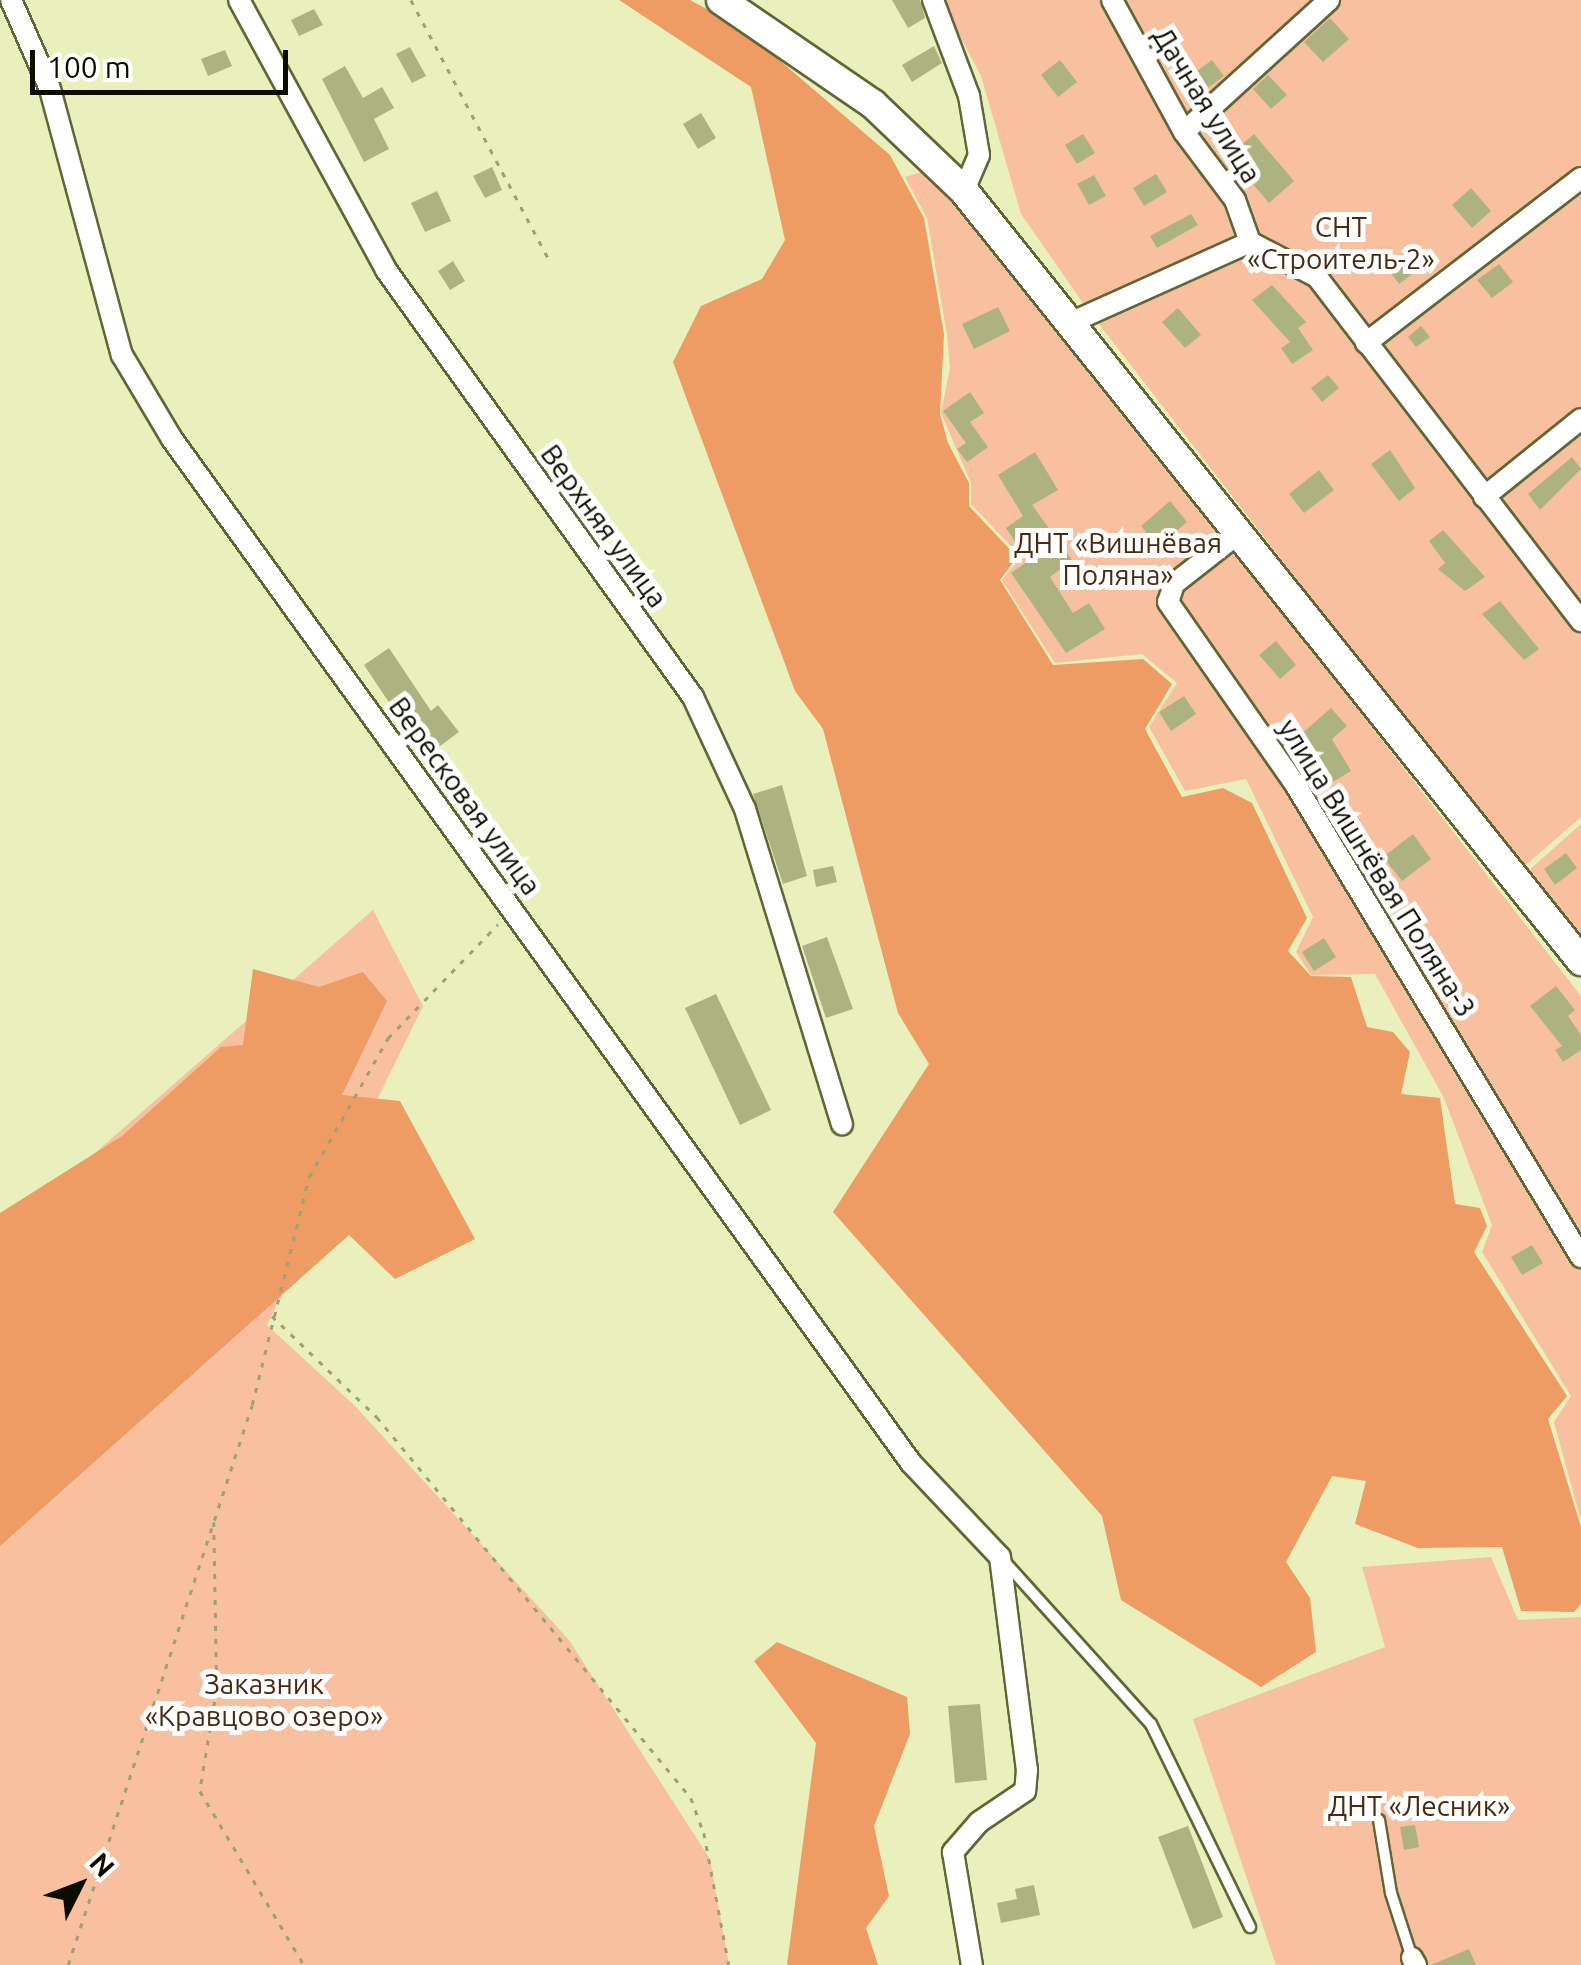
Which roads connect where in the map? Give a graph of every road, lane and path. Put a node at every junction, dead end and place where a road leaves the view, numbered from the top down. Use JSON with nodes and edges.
{"nodes":[{"id":1,"x":11,"y":0,"type":"edge"},
{"id":2,"x":239,"y":0,"type":"edge"},
{"id":3,"x":411,"y":0,"type":"edge"},
{"id":4,"x":721,"y":0,"type":"edge"},
{"id":5,"x":933,"y":0,"type":"edge"},
{"id":6,"x":1112,"y":0,"type":"edge"},
{"id":7,"x":1329,"y":0,"type":"edge"},
{"id":8,"x":1184,"y":132,"type":"junction"},
{"id":9,"x":1581,"y":178,"type":"edge"},
{"id":10,"x":964,"y":192,"type":"junction"},
{"id":11,"x":1250,"y":242,"type":"junction"},
{"id":12,"x":551,"y":263,"type":"dead end"},
{"id":13,"x":1072,"y":322,"type":"junction"},
{"id":14,"x":1366,"y":343,"type":"junction"},
{"id":15,"x":1581,"y":419,"type":"edge"},
{"id":16,"x":1484,"y":497,"type":"junction"},
{"id":17,"x":1239,"y":532,"type":"junction"},
{"id":18,"x":1581,"y":620,"type":"edge"},
{"id":19,"x":512,"y":908,"type":"junction"},
{"id":20,"x":1581,"y":961,"type":"edge"},
{"id":21,"x":842,"y":1124,"type":"dead end"},
{"id":22,"x":1581,"y":1258,"type":"edge"},
{"id":23,"x":271,"y":1315,"type":"junction"},
{"id":24,"x":214,"y":1515,"type":"junction"},
{"id":25,"x":1000,"y":1557,"type":"junction"},
{"id":26,"x":1378,"y":1820,"type":"dead end"},
{"id":27,"x":1250,"y":1927,"type":"dead end"},
{"id":28,"x":1414,"y":1961,"type":"edge"},
{"id":29,"x":68,"y":1965,"type":"edge"},
{"id":30,"x":304,"y":1965,"type":"edge"},
{"id":31,"x":729,"y":1965,"type":"edge"},
{"id":32,"x":972,"y":1965,"type":"edge"}],
"edges":[{"from":1,"to":19,"type":"street","name":"Вересковая улица"},
{"from":2,"to":21,"type":"street","name":"Верхняя улица"},
{"from":3,"to":12,"type":"path"},
{"from":4,"to":10,"type":"main road"},
{"from":5,"to":10,"type":"street"},
{"from":6,"to":8,"type":"street","name":"Дачная улица"},
{"from":7,"to":8,"type":"street"},
{"from":8,"to":11,"type":"street","name":"Дачная улица"},
{"from":9,"to":14,"type":"street"},
{"from":10,"to":13,"type":"main road"},
{"from":11,"to":13,"type":"street"},
{"from":11,"to":14,"type":"street"},
{"from":13,"to":17,"type":"main road"},
{"from":14,"to":16,"type":"street"},
{"from":15,"to":16,"type":"street"},
{"from":16,"to":18,"type":"street"},
{"from":17,"to":20,"type":"main road"},
{"from":17,"to":22,"type":"street","name":"улица Вишнёвая Поляна-3"},
{"from":19,"to":23,"type":"path"},
{"from":19,"to":25,"type":"street","name":"Вересковая улица"},
{"from":23,"to":24,"type":"path"},
{"from":23,"to":31,"type":"path"},
{"from":24,"to":29,"type":"path"},
{"from":24,"to":30,"type":"path"},
{"from":25,"to":27,"type":"lane"},
{"from":25,"to":32,"type":"street"},
{"from":26,"to":28,"type":"lane"}]}
